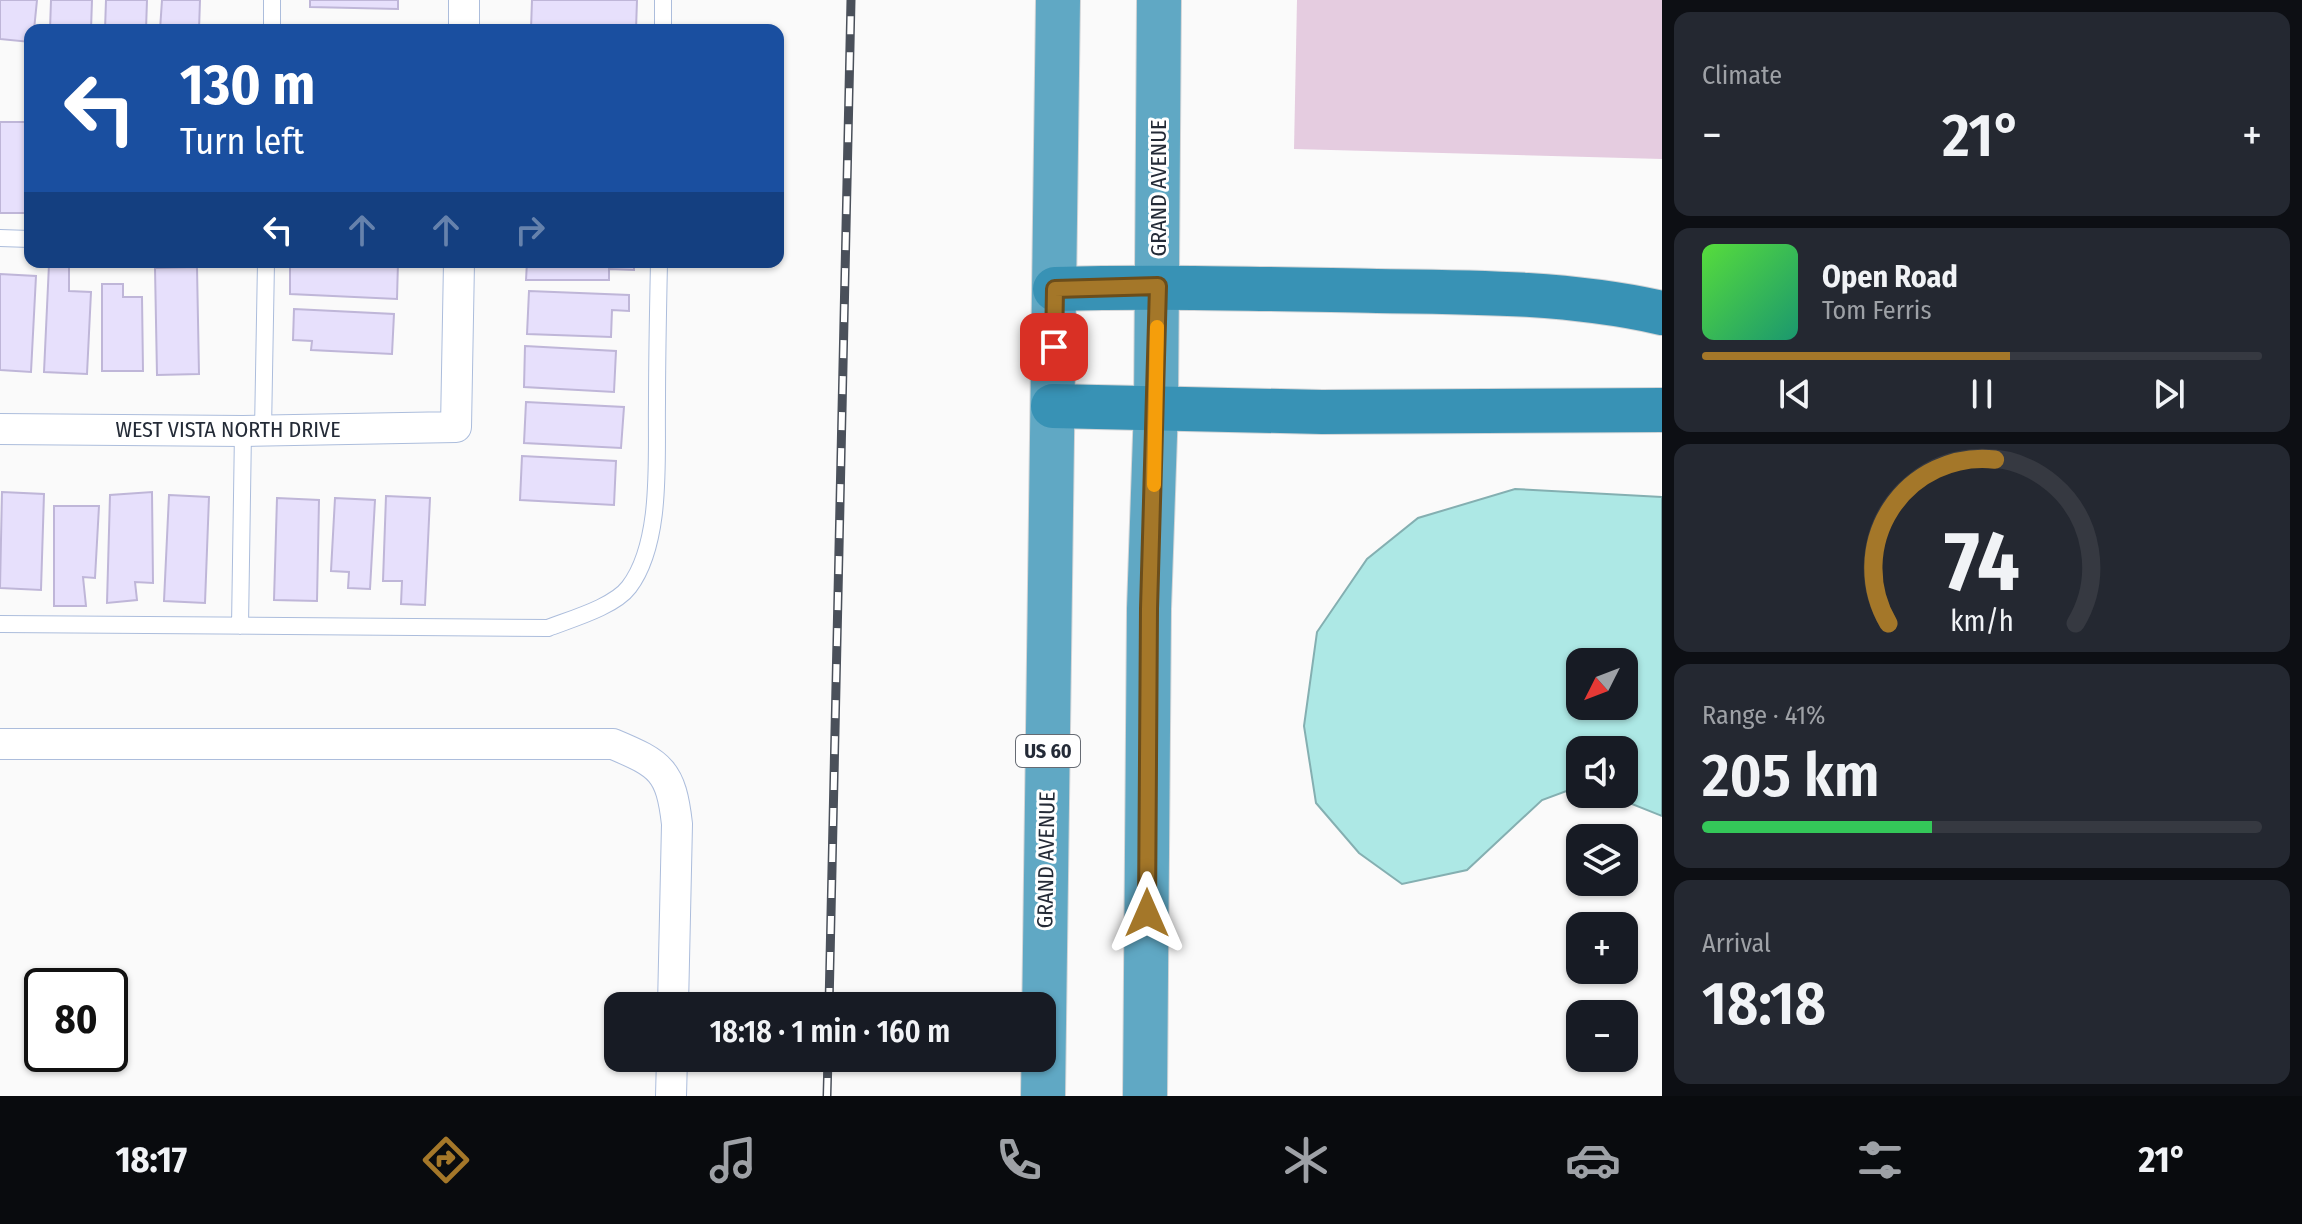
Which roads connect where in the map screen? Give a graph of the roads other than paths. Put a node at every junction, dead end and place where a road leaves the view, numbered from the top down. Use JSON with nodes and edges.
{"nodes":[{"id":1,"x":272,"y":0,"type":"edge"},
{"id":2,"x":464,"y":0,"type":"edge"},
{"id":3,"x":663,"y":0,"type":"edge"},
{"id":4,"x":1058,"y":0,"type":"edge"},
{"id":5,"x":1159,"y":0,"type":"edge"},
{"id":6,"x":272,"y":24,"type":"edge"},
{"id":7,"x":464,"y":24,"type":"edge"},
{"id":8,"x":663,"y":24,"type":"edge"},
{"id":9,"x":0,"y":238,"type":"edge"},
{"id":10,"x":24,"y":239,"type":"edge"},
{"id":11,"x":266,"y":268,"type":"edge"},
{"id":12,"x":459,"y":268,"type":"edge"},
{"id":13,"x":659,"y":268,"type":"edge"},
{"id":14,"x":1158,"y":286,"type":"junction"},
{"id":15,"x":1055,"y":289,"type":"junction"},
{"id":16,"x":1662,"y":313,"type":"edge"},
{"id":17,"x":1053,"y":406,"type":"junction"},
{"id":18,"x":1156,"y":407,"type":"junction"},
{"id":19,"x":1662,"y":410,"type":"edge"},
{"id":20,"x":0,"y":429,"type":"edge"},
{"id":21,"x":253,"y":431,"type":"junction"},
{"id":22,"x":0,"y":624,"type":"edge"},
{"id":23,"x":240,"y":626,"type":"junction"},
{"id":24,"x":0,"y":744,"type":"edge"},
{"id":25,"x":673,"y":992,"type":"edge"},
{"id":26,"x":672,"y":1072,"type":"edge"},
{"id":27,"x":671,"y":1096,"type":"edge"},
{"id":28,"x":1043,"y":1096,"type":"edge"},
{"id":29,"x":1145,"y":1096,"type":"edge"}],
"edges":[{"from":1,"to":6,"type":"lane"},
{"from":2,"to":7,"type":"street"},
{"from":3,"to":8,"type":"lane"},
{"from":4,"to":15,"type":"highway","name":"GRAND AVENUE","number":"US 60"},
{"from":5,"to":14,"type":"highway","name":"GRAND AVENUE"},
{"from":9,"to":10,"type":"lane"},
{"from":11,"to":21,"type":"lane"},
{"from":12,"to":21,"type":"street","name":"WEST VISTA NORTH DRIVE"},
{"from":13,"to":23,"type":"lane"},
{"from":14,"to":15,"type":"highway"},
{"from":14,"to":16,"type":"highway"},
{"from":14,"to":18,"type":"highway","name":"GRAND AVENUE"},
{"from":15,"to":17,"type":"highway","name":"GRAND AVENUE","number":"US 60"},
{"from":17,"to":18,"type":"highway"},
{"from":17,"to":28,"type":"highway","name":"GRAND AVENUE","number":"US 60"},
{"from":18,"to":19,"type":"highway"},
{"from":18,"to":29,"type":"highway","name":"GRAND AVENUE"},
{"from":20,"to":21,"type":"street","name":"WEST VISTA NORTH DRIVE"},
{"from":21,"to":23,"type":"lane"},
{"from":22,"to":23,"type":"lane"},
{"from":24,"to":25,"type":"street"},
{"from":26,"to":27,"type":"street"}]}
